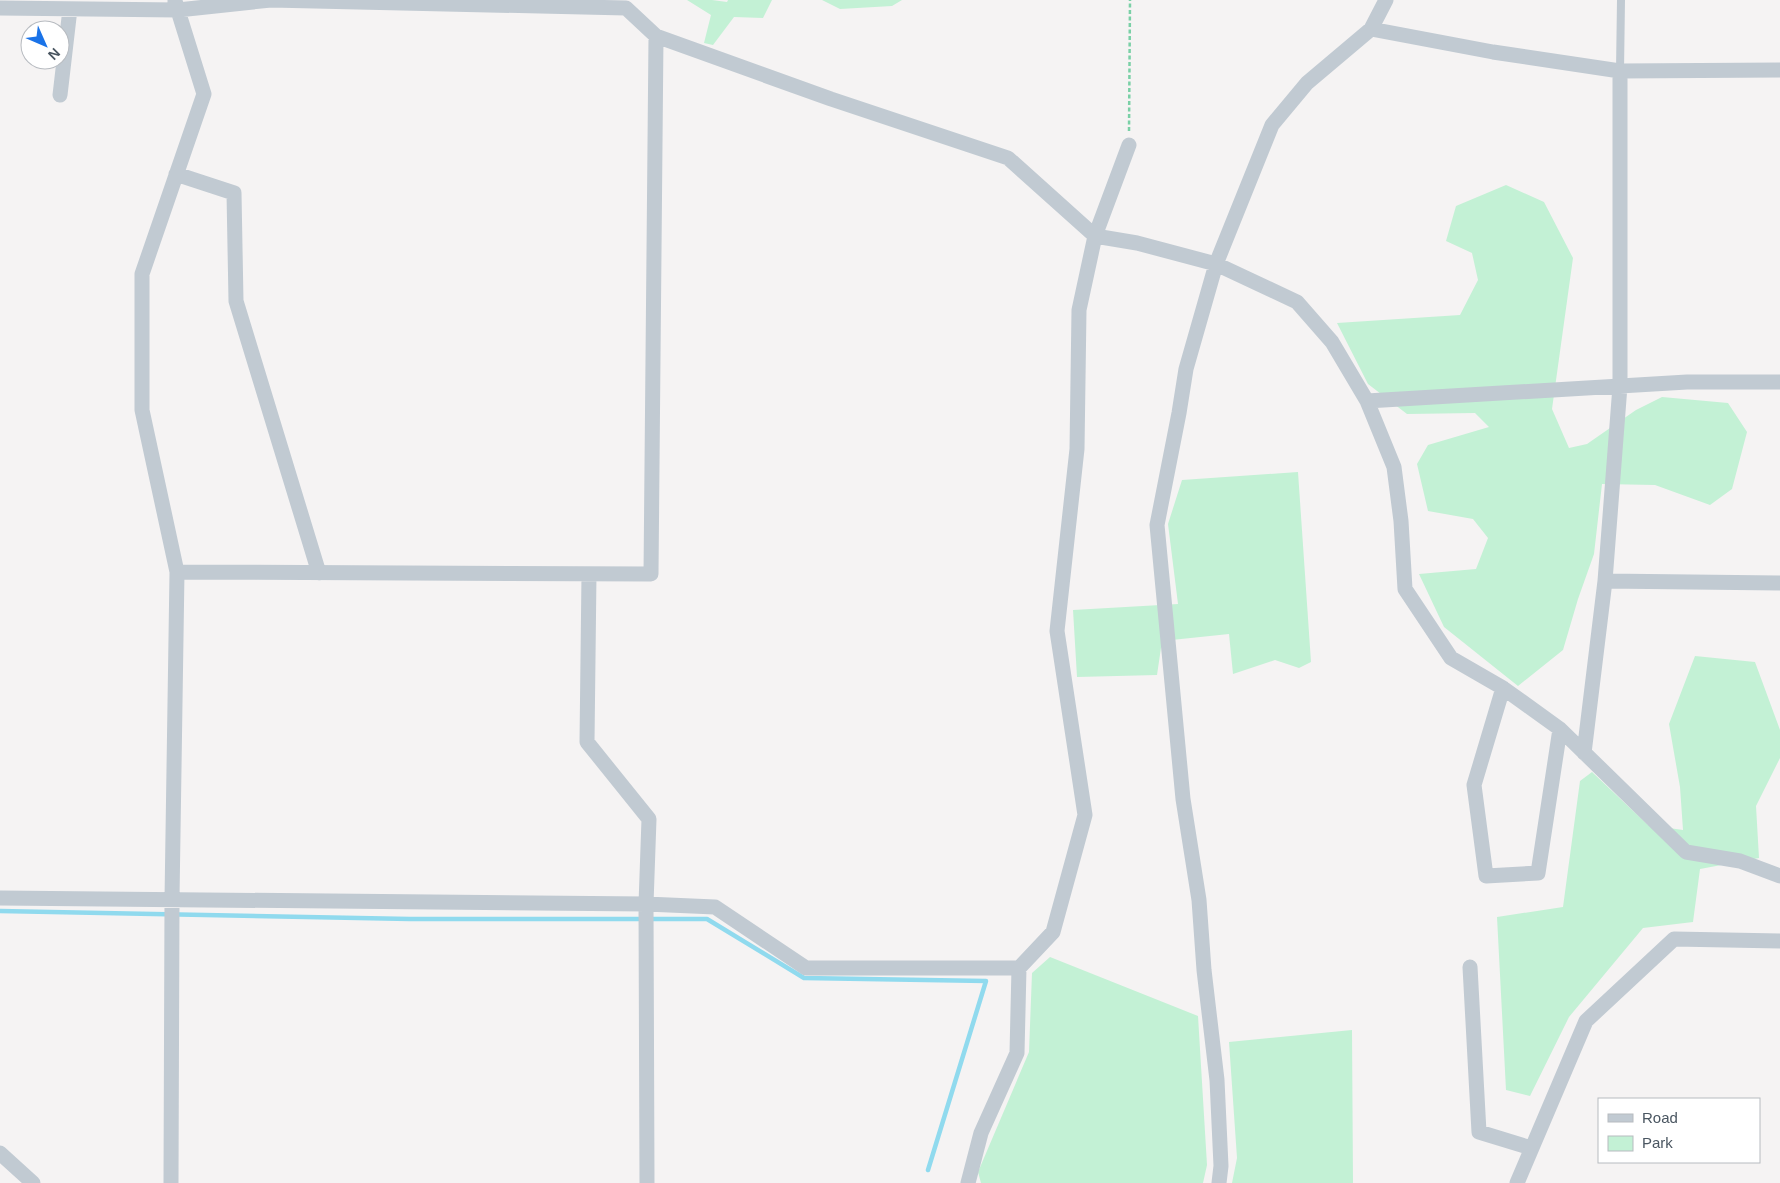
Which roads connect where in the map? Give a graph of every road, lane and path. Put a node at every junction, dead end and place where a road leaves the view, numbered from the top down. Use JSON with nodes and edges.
{"nodes":[{"id":1,"x":1130,"y":0,"type":"edge"},
{"id":2,"x":1386,"y":0,"type":"edge"},
{"id":3,"x":1620,"y":0,"type":"edge"},
{"id":4,"x":626,"y":4,"type":"edge"},
{"id":5,"x":177,"y":5,"type":"edge"},
{"id":6,"x":0,"y":8,"type":"edge"},
{"id":7,"x":70,"y":9,"type":"junction"},
{"id":8,"x":1371,"y":29,"type":"junction"},
{"id":9,"x":656,"y":36,"type":"junction"},
{"id":10,"x":1780,"y":70,"type":"edge"},
{"id":11,"x":1620,"y":71,"type":"junction"},
{"id":12,"x":60,"y":94,"type":"dead end"},
{"id":13,"x":1129,"y":145,"type":"joint"},
{"id":14,"x":176,"y":174,"type":"junction"},
{"id":15,"x":1095,"y":236,"type":"junction"},
{"id":16,"x":1216,"y":264,"type":"junction"},
{"id":17,"x":1780,"y":382,"type":"edge"},
{"id":18,"x":1620,"y":386,"type":"junction"},
{"id":19,"x":1367,"y":401,"type":"junction"},
{"id":20,"x":177,"y":572,"type":"junction"},
{"id":21,"x":318,"y":573,"type":"junction"},
{"id":22,"x":589,"y":574,"type":"junction"},
{"id":23,"x":1605,"y":581,"type":"junction"},
{"id":24,"x":1779,"y":583,"type":"edge"},
{"id":25,"x":1503,"y":688,"type":"junction"},
{"id":26,"x":1560,"y":729,"type":"junction"},
{"id":27,"x":1584,"y":753,"type":"junction"},
{"id":28,"x":1780,"y":876,"type":"edge"},
{"id":29,"x":0,"y":898,"type":"edge"},
{"id":30,"x":172,"y":899,"type":"junction"},
{"id":31,"x":646,"y":904,"type":"junction"},
{"id":32,"x":1780,"y":941,"type":"edge"},
{"id":33,"x":1470,"y":967,"type":"dead end"},
{"id":34,"x":1019,"y":968,"type":"junction"},
{"id":35,"x":1531,"y":1148,"type":"junction"},
{"id":36,"x":0,"y":1153,"type":"edge"},
{"id":37,"x":33,"y":1183,"type":"edge"},
{"id":38,"x":171,"y":1183,"type":"edge"},
{"id":39,"x":647,"y":1183,"type":"edge"},
{"id":40,"x":968,"y":1183,"type":"edge"},
{"id":41,"x":1219,"y":1183,"type":"edge"},
{"id":42,"x":1517,"y":1183,"type":"edge"}],
"edges":[{"from":1,"to":13,"type":"path"},
{"from":2,"to":8,"type":"street"},
{"from":3,"to":11,"type":"lane"},
{"from":4,"to":5,"type":"street"},
{"from":4,"to":9,"type":"street"},
{"from":5,"to":7,"type":"street"},
{"from":5,"to":14,"type":"street"},
{"from":6,"to":7,"type":"street"},
{"from":7,"to":12,"type":"street"},
{"from":8,"to":11,"type":"street"},
{"from":8,"to":16,"type":"street"},
{"from":9,"to":15,"type":"street"},
{"from":9,"to":22,"type":"street"},
{"from":10,"to":11,"type":"street"},
{"from":11,"to":18,"type":"street"},
{"from":13,"to":15,"type":"street"},
{"from":14,"to":20,"type":"street"},
{"from":14,"to":21,"type":"street"},
{"from":15,"to":16,"type":"street"},
{"from":15,"to":34,"type":"street"},
{"from":16,"to":19,"type":"street"},
{"from":16,"to":41,"type":"street"},
{"from":17,"to":18,"type":"street"},
{"from":18,"to":19,"type":"street"},
{"from":18,"to":23,"type":"street"},
{"from":19,"to":25,"type":"street"},
{"from":20,"to":21,"type":"street"},
{"from":20,"to":30,"type":"street"},
{"from":21,"to":22,"type":"street"},
{"from":22,"to":31,"type":"street"},
{"from":23,"to":24,"type":"street"},
{"from":23,"to":27,"type":"street"},
{"from":25,"to":26,"type":"street"},
{"from":25,"to":26,"type":"street"},
{"from":26,"to":27,"type":"street"},
{"from":27,"to":28,"type":"street"},
{"from":29,"to":30,"type":"street"},
{"from":30,"to":31,"type":"street"},
{"from":30,"to":38,"type":"street"},
{"from":31,"to":34,"type":"street"},
{"from":31,"to":39,"type":"street"},
{"from":32,"to":35,"type":"street"},
{"from":33,"to":35,"type":"street"},
{"from":34,"to":40,"type":"street"},
{"from":35,"to":42,"type":"street"},
{"from":36,"to":37,"type":"street"}]}
